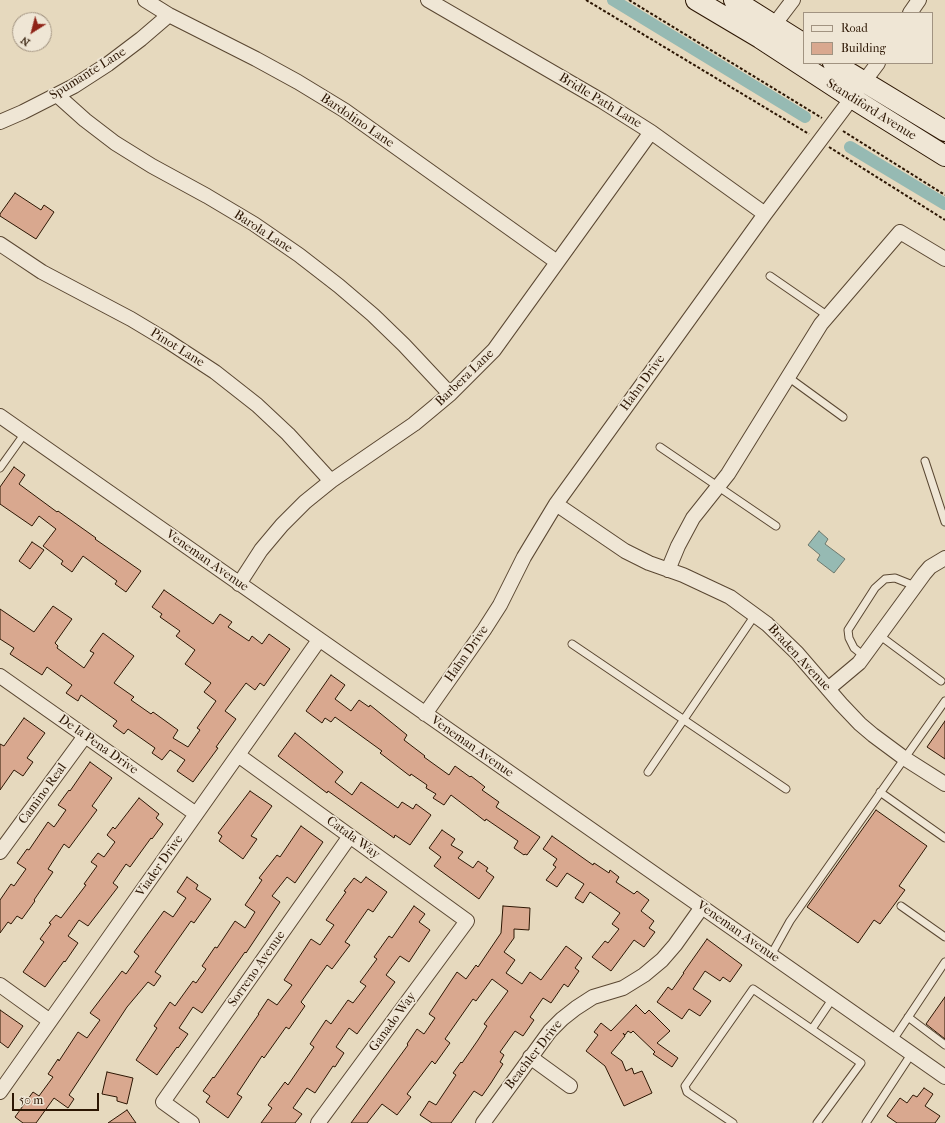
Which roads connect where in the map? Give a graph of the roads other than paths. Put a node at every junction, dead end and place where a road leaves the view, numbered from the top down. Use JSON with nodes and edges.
{"nodes":[{"id":1,"x":145,"y":0,"type":"edge"},
{"id":2,"x":428,"y":0,"type":"edge"},
{"id":3,"x":696,"y":0,"type":"edge"},
{"id":4,"x":734,"y":0,"type":"edge"},
{"id":5,"x":793,"y":0,"type":"edge"},
{"id":6,"x":919,"y":0,"type":"edge"},
{"id":7,"x":911,"y":12,"type":"edge"},
{"id":8,"x":169,"y":15,"type":"junction"},
{"id":9,"x":774,"y":24,"type":"junction"},
{"id":10,"x":803,"y":43,"type":"edge"},
{"id":11,"x":835,"y":64,"type":"edge"},
{"id":12,"x":877,"y":64,"type":"edge"},
{"id":13,"x":864,"y":82,"type":"junction"},
{"id":14,"x":57,"y":95,"type":"junction"},
{"id":15,"x":852,"y":98,"type":"junction"},
{"id":16,"x":0,"y":122,"type":"edge"},
{"id":17,"x":945,"y":131,"type":"edge"},
{"id":18,"x":651,"y":132,"type":"junction"},
{"id":19,"x":945,"y":156,"type":"edge"},
{"id":20,"x":765,"y":214,"type":"junction"},
{"id":21,"x":0,"y":244,"type":"edge"},
{"id":22,"x":945,"y":259,"type":"edge"},
{"id":23,"x":557,"y":262,"type":"junction"},
{"id":24,"x":770,"y":276,"type":"dead end"},
{"id":25,"x":828,"y":316,"type":"junction"},
{"id":26,"x":788,"y":377,"type":"junction"},
{"id":27,"x":450,"y":394,"type":"junction"},
{"id":28,"x":0,"y":416,"type":"edge"},
{"id":29,"x":843,"y":416,"type":"dead end"},
{"id":30,"x":25,"y":433,"type":"junction"},
{"id":31,"x":660,"y":447,"type":"dead end"},
{"id":32,"x":925,"y":461,"type":"dead end"},
{"id":33,"x":0,"y":468,"type":"edge"},
{"id":34,"x":331,"y":481,"type":"junction"},
{"id":35,"x":718,"y":487,"type":"junction"},
{"id":36,"x":556,"y":504,"type":"junction"},
{"id":37,"x":945,"y":522,"type":"edge"},
{"id":38,"x":776,"y":526,"type":"dead end"},
{"id":39,"x":945,"y":558,"type":"edge"},
{"id":40,"x":668,"y":570,"type":"junction"},
{"id":41,"x":238,"y":584,"type":"junction"},
{"id":42,"x":915,"y":586,"type":"junction"},
{"id":43,"x":755,"y":615,"type":"junction"},
{"id":44,"x":879,"y":635,"type":"junction"},
{"id":45,"x":319,"y":640,"type":"junction"},
{"id":46,"x":572,"y":644,"type":"dead end"},
{"id":47,"x":864,"y":656,"type":"junction"},
{"id":48,"x":0,"y":676,"type":"edge"},
{"id":49,"x":941,"y":680,"type":"dead end"},
{"id":50,"x":828,"y":690,"type":"junction"},
{"id":51,"x":945,"y":701,"type":"edge"},
{"id":52,"x":425,"y":714,"type":"junction"},
{"id":53,"x":684,"y":720,"type":"junction"},
{"id":54,"x":85,"y":736,"type":"junction"},
{"id":55,"x":238,"y":755,"type":"junction"},
{"id":56,"x":904,"y":758,"type":"junction"},
{"id":57,"x":648,"y":772,"type":"dead end"},
{"id":58,"x":945,"y":784,"type":"edge"},
{"id":59,"x":786,"y":789,"type":"dead end"},
{"id":60,"x":880,"y":792,"type":"junction"},
{"id":61,"x":196,"y":814,"type":"junction"},
{"id":62,"x":350,"y":836,"type":"junction"},
{"id":63,"x":945,"y":838,"type":"edge"},
{"id":64,"x":0,"y":852,"type":"edge"},
{"id":65,"x":901,"y":906,"type":"dead end"},
{"id":66,"x":702,"y":907,"type":"junction"},
{"id":67,"x":468,"y":921,"type":"joint"},
{"id":68,"x":945,"y":937,"type":"edge"},
{"id":69,"x":771,"y":955,"type":"junction"},
{"id":70,"x":945,"y":962,"type":"edge"},
{"id":71,"x":0,"y":985,"type":"edge"},
{"id":72,"x":833,"y":998,"type":"junction"},
{"id":73,"x":908,"y":1017,"type":"junction"},
{"id":74,"x":50,"y":1021,"type":"junction"},
{"id":75,"x":812,"y":1029,"type":"junction"},
{"id":76,"x":893,"y":1040,"type":"junction"},
{"id":77,"x":945,"y":1045,"type":"edge"},
{"id":78,"x":912,"y":1053,"type":"junction"},
{"id":79,"x":530,"y":1057,"type":"junction"},
{"id":80,"x":945,"y":1076,"type":"edge"},
{"id":81,"x":570,"y":1086,"type":"dead end"},
{"id":82,"x":0,"y":1092,"type":"edge"},
{"id":83,"x":192,"y":1123,"type":"edge"},
{"id":84,"x":318,"y":1123,"type":"edge"},
{"id":85,"x":483,"y":1123,"type":"edge"},
{"id":86,"x":733,"y":1123,"type":"edge"},
{"id":87,"x":817,"y":1123,"type":"edge"},
{"id":88,"x":866,"y":1123,"type":"edge"}],
"edges":[{"from":1,"to":8,"type":"street","name":"Bardolino Lane"},
{"from":2,"to":18,"type":"street","name":"Bridle Path Lane"},
{"from":3,"to":15,"type":"main road","name":"Standiford Avenue"},
{"from":4,"to":9,"type":"main road"},
{"from":5,"to":9,"type":"street"},
{"from":6,"to":7,"type":"street"},
{"from":8,"to":14,"type":"street","name":"Spumante Lane"},
{"from":8,"to":23,"type":"street","name":"Bardolino Lane"},
{"from":9,"to":10,"type":"main road"},
{"from":11,"to":13,"type":"main road","name":"Standiford Avenue"},
{"from":12,"to":13,"type":"street","name":"Hahn Drive"},
{"from":13,"to":15,"type":"street","name":"Hahn Drive"},
{"from":13,"to":17,"type":"main road","name":"Standiford Avenue"},
{"from":14,"to":16,"type":"street","name":"Spumante Lane"},
{"from":14,"to":27,"type":"street","name":"Barola Lane"},
{"from":15,"to":19,"type":"main road","name":"Standiford Avenue"},
{"from":15,"to":20,"type":"street","name":"Hahn Drive"},
{"from":18,"to":20,"type":"street","name":"Bridle Path Lane"},
{"from":18,"to":23,"type":"street","name":"Barbera Lane"},
{"from":20,"to":36,"type":"street","name":"Hahn Drive"},
{"from":21,"to":34,"type":"street","name":"Pinot Lane"},
{"from":22,"to":25,"type":"street"},
{"from":23,"to":27,"type":"street","name":"Barbera Lane"},
{"from":24,"to":25,"type":"lane"},
{"from":25,"to":26,"type":"street"},
{"from":26,"to":29,"type":"lane"},
{"from":26,"to":35,"type":"street"},
{"from":27,"to":34,"type":"street","name":"Barbera Lane"},
{"from":28,"to":30,"type":"street","name":"Veneman Avenue"},
{"from":30,"to":33,"type":"lane"},
{"from":30,"to":41,"type":"street","name":"Veneman Avenue"},
{"from":31,"to":35,"type":"lane"},
{"from":32,"to":37,"type":"lane"},
{"from":34,"to":41,"type":"street","name":"Barbera Lane"},
{"from":35,"to":38,"type":"lane"},
{"from":35,"to":40,"type":"street"},
{"from":36,"to":40,"type":"street","name":"Braden Avenue"},
{"from":36,"to":52,"type":"street","name":"Hahn Drive"},
{"from":39,"to":42,"type":"street"},
{"from":40,"to":43,"type":"street","name":"Braden Avenue"},
{"from":41,"to":45,"type":"street","name":"Veneman Avenue"},
{"from":42,"to":44,"type":"street"},
{"from":42,"to":47,"type":"lane"},
{"from":43,"to":50,"type":"street","name":"Braden Avenue"},
{"from":43,"to":53,"type":"lane"},
{"from":44,"to":47,"type":"street"},
{"from":44,"to":49,"type":"lane"},
{"from":45,"to":52,"type":"street","name":"Veneman Avenue"},
{"from":45,"to":55,"type":"street","name":"Viader Drive"},
{"from":46,"to":53,"type":"lane"},
{"from":47,"to":50,"type":"street"},
{"from":48,"to":54,"type":"street","name":"De la Pena Drive"},
{"from":50,"to":56,"type":"street","name":"Braden Avenue"},
{"from":51,"to":56,"type":"lane"},
{"from":52,"to":66,"type":"street","name":"Veneman Avenue"},
{"from":53,"to":57,"type":"lane"},
{"from":53,"to":59,"type":"lane"},
{"from":54,"to":61,"type":"street","name":"De la Pena Drive"},
{"from":54,"to":64,"type":"street","name":"Camino Real"},
{"from":55,"to":61,"type":"street","name":"Viader Drive"},
{"from":55,"to":62,"type":"street","name":"Catala Way"},
{"from":56,"to":58,"type":"street","name":"Braden Avenue"},
{"from":56,"to":60,"type":"lane"},
{"from":60,"to":63,"type":"lane"},
{"from":60,"to":69,"type":"lane"},
{"from":61,"to":74,"type":"street","name":"Viader Drive"},
{"from":62,"to":67,"type":"street","name":"Catala Way"},
{"from":62,"to":83,"type":"street","name":"Sorreno Avenue"},
{"from":65,"to":68,"type":"lane"},
{"from":66,"to":69,"type":"street","name":"Veneman Avenue"},
{"from":66,"to":79,"type":"street","name":"Beachler Drive"},
{"from":67,"to":84,"type":"street","name":"Ganado Way"},
{"from":69,"to":72,"type":"street","name":"Veneman Avenue"},
{"from":70,"to":73,"type":"lane"},
{"from":71,"to":74,"type":"street"},
{"from":72,"to":75,"type":"lane"},
{"from":72,"to":76,"type":"street","name":"Veneman Avenue"},
{"from":73,"to":76,"type":"lane"},
{"from":73,"to":77,"type":"lane"},
{"from":74,"to":82,"type":"street","name":"Viader Drive"},
{"from":75,"to":86,"type":"lane"},
{"from":75,"to":87,"type":"lane"},
{"from":76,"to":78,"type":"street","name":"Veneman Avenue"},
{"from":78,"to":80,"type":"street","name":"Veneman Avenue"},
{"from":78,"to":88,"type":"lane"},
{"from":79,"to":81,"type":"street"},
{"from":79,"to":85,"type":"street","name":"Beachler Drive"}]}
